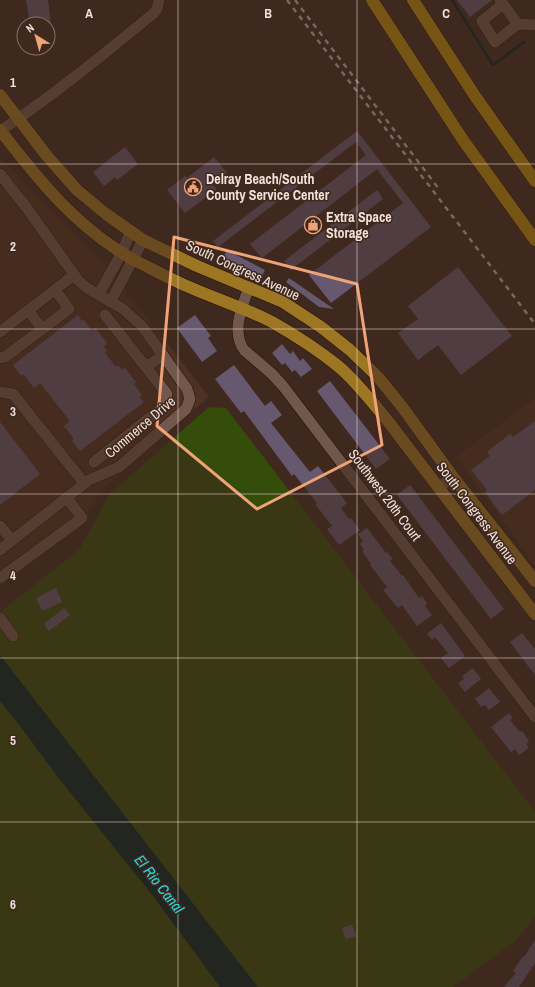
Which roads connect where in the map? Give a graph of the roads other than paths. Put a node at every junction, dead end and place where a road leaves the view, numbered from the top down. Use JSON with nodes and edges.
{"nodes":[{"id":1,"x":159,"y":0,"type":"edge"},
{"id":2,"x":372,"y":0,"type":"edge"},
{"id":3,"x":413,"y":0,"type":"edge"},
{"id":4,"x":501,"y":2,"type":"edge"},
{"id":5,"x":518,"y":24,"type":"junction"},
{"id":6,"x":535,"y":25,"type":"edge"},
{"id":7,"x":0,"y":95,"type":"edge"},
{"id":8,"x":18,"y":119,"type":"junction"},
{"id":9,"x":0,"y":130,"type":"edge"},
{"id":10,"x":0,"y":174,"type":"edge"},
{"id":11,"x":535,"y":181,"type":"edge"},
{"id":12,"x":131,"y":231,"type":"junction"},
{"id":13,"x":143,"y":240,"type":"junction"},
{"id":14,"x":535,"y":240,"type":"edge"},
{"id":15,"x":122,"y":252,"type":"junction"},
{"id":16,"x":133,"y":259,"type":"junction"},
{"id":17,"x":74,"y":275,"type":"junction"},
{"id":18,"x":249,"y":287,"type":"junction"},
{"id":19,"x":55,"y":290,"type":"junction"},
{"id":20,"x":99,"y":294,"type":"junction"},
{"id":21,"x":111,"y":300,"type":"junction"},
{"id":22,"x":242,"y":308,"type":"junction"},
{"id":23,"x":28,"y":310,"type":"junction"},
{"id":24,"x":105,"y":315,"type":"dead end"},
{"id":25,"x":42,"y":329,"type":"junction"},
{"id":26,"x":0,"y":332,"type":"edge"},
{"id":27,"x":163,"y":355,"type":"junction"},
{"id":28,"x":0,"y":358,"type":"edge"},
{"id":29,"x":146,"y":368,"type":"junction"},
{"id":30,"x":0,"y":392,"type":"edge"},
{"id":31,"x":125,"y":436,"type":"junction"},
{"id":32,"x":136,"y":452,"type":"junction"},
{"id":33,"x":94,"y":462,"type":"dead end"},
{"id":34,"x":453,"y":477,"type":"junction"},
{"id":35,"x":84,"y":483,"type":"junction"},
{"id":36,"x":438,"y":488,"type":"junction"},
{"id":37,"x":67,"y":498,"type":"junction"},
{"id":38,"x":0,"y":526,"type":"edge"},
{"id":39,"x":12,"y":540,"type":"junction"},
{"id":40,"x":0,"y":550,"type":"edge"},
{"id":41,"x":0,"y":578,"type":"edge"},
{"id":42,"x":535,"y":581,"type":"edge"},
{"id":43,"x":535,"y":614,"type":"edge"},
{"id":44,"x":0,"y":618,"type":"edge"},
{"id":45,"x":13,"y":636,"type":"dead end"},
{"id":46,"x":535,"y":717,"type":"edge"}],
"edges":[{"from":1,"to":8,"type":"street"},
{"from":2,"to":14,"type":"highway"},
{"from":3,"to":11,"type":"highway"},
{"from":4,"to":5,"type":"street"},
{"from":4,"to":5,"type":"street"},
{"from":5,"to":6,"type":"street"},
{"from":7,"to":8,"type":"main road","name":"South Congress Avenue"},
{"from":8,"to":9,"type":"street"},
{"from":8,"to":12,"type":"main road","name":"South Congress Avenue"},
{"from":9,"to":15,"type":"main road","name":"South Congress Avenue"},
{"from":10,"to":17,"type":"street","name":"Commerce Drive"},
{"from":12,"to":13,"type":"main road","name":"South Congress Avenue"},
{"from":12,"to":15,"type":"street"},
{"from":13,"to":16,"type":"street"},
{"from":13,"to":18,"type":"main road","name":"South Congress Avenue"},
{"from":15,"to":16,"type":"main road","name":"South Congress Avenue"},
{"from":15,"to":20,"type":"street"},
{"from":16,"to":21,"type":"street"},
{"from":16,"to":22,"type":"main road","name":"South Congress Avenue"},
{"from":17,"to":19,"type":"street"},
{"from":17,"to":20,"type":"street","name":"Commerce Drive"},
{"from":18,"to":22,"type":"street","name":"Southwest 20th Court"},
{"from":18,"to":34,"type":"main road","name":"South Congress Avenue"},
{"from":19,"to":23,"type":"street"},
{"from":19,"to":25,"type":"street"},
{"from":20,"to":21,"type":"street","name":"Commerce Drive"},
{"from":21,"to":27,"type":"street","name":"Commerce Drive"},
{"from":22,"to":36,"type":"main road","name":"South Congress Avenue"},
{"from":22,"to":46,"type":"street","name":"Southwest 20th Court"},
{"from":23,"to":25,"type":"street"},
{"from":23,"to":26,"type":"street"},
{"from":24,"to":29,"type":"street"},
{"from":25,"to":28,"type":"street"},
{"from":27,"to":29,"type":"street"},
{"from":27,"to":32,"type":"street","name":"Commerce Drive"},
{"from":29,"to":31,"type":"street"},
{"from":30,"to":35,"type":"street"},
{"from":31,"to":32,"type":"street"},
{"from":31,"to":33,"type":"street"},
{"from":32,"to":35,"type":"street","name":"Commerce Drive"},
{"from":34,"to":36,"type":"street"},
{"from":34,"to":42,"type":"main road","name":"South Congress Avenue"},
{"from":35,"to":37,"type":"street","name":"Commerce Drive"},
{"from":36,"to":43,"type":"main road","name":"South Congress Avenue"},
{"from":37,"to":39,"type":"street","name":"Commerce Drive"},
{"from":37,"to":41,"type":"street"},
{"from":38,"to":39,"type":"street"},
{"from":39,"to":40,"type":"street","name":"Commerce Drive"},
{"from":44,"to":45,"type":"street"}]}
